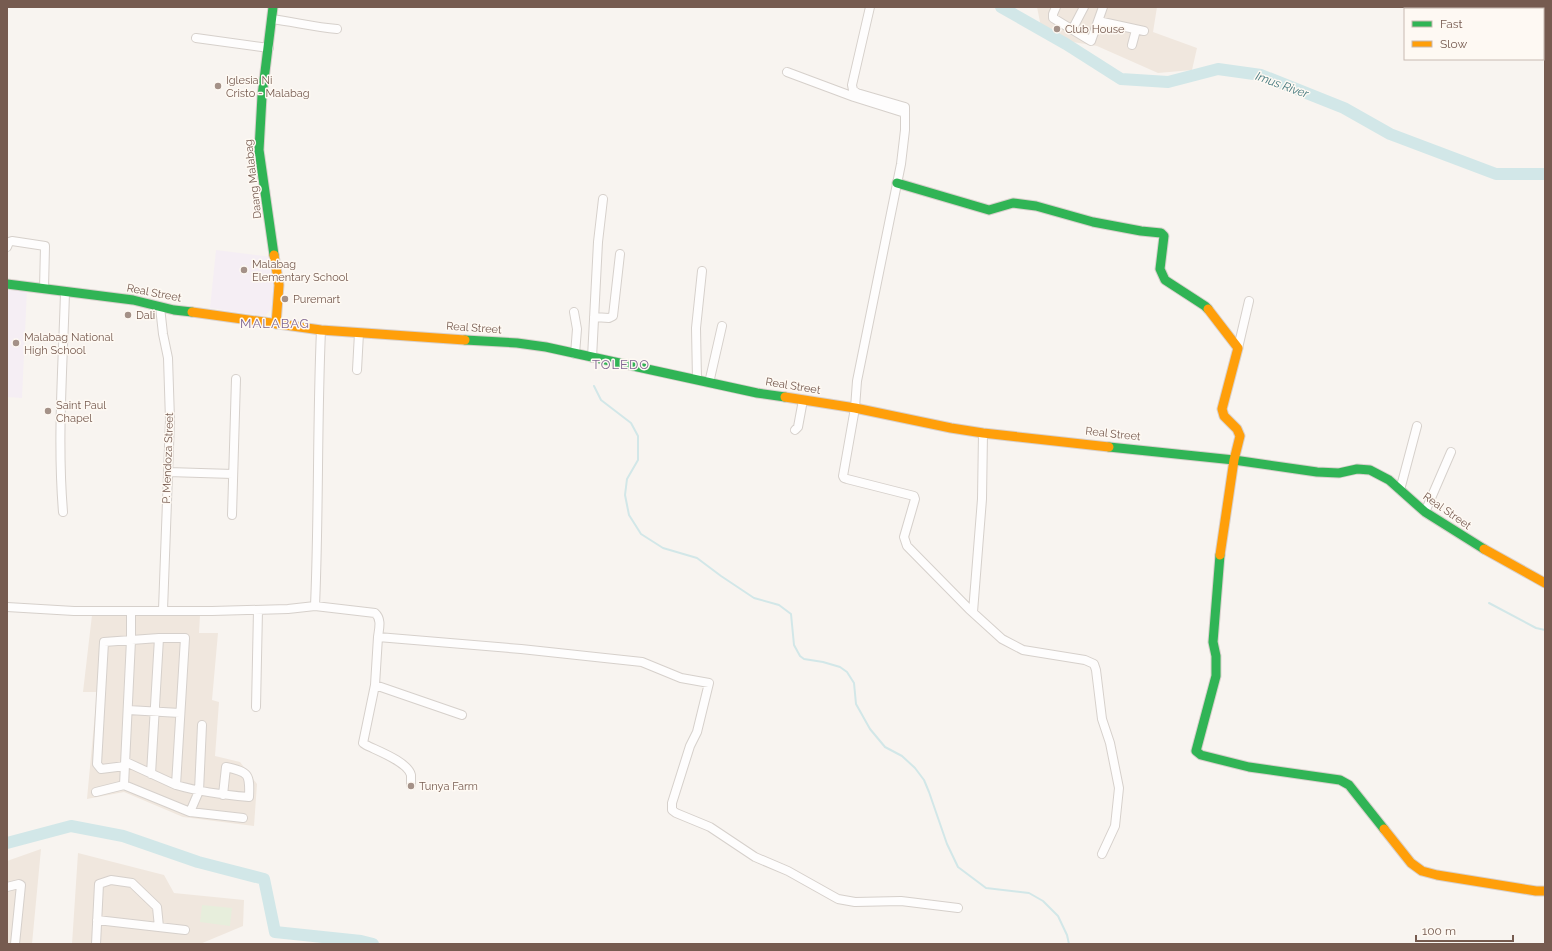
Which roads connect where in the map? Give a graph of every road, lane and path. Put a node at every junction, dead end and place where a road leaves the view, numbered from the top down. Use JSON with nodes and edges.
{"nodes":[{"id":1,"x":273,"y":7,"type":"edge"},
{"id":2,"x":870,"y":7,"type":"edge"},
{"id":3,"x":1056,"y":7,"type":"edge"},
{"id":4,"x":1084,"y":7,"type":"edge"},
{"id":5,"x":1103,"y":7,"type":"edge"},
{"id":6,"x":272,"y":19,"type":"junction"},
{"id":7,"x":1098,"y":21,"type":"junction"},
{"id":8,"x":338,"y":29,"type":"dead end"},
{"id":9,"x":1072,"y":30,"type":"junction"},
{"id":10,"x":196,"y":38,"type":"dead end"},
{"id":11,"x":1132,"y":44,"type":"dead end"},
{"id":12,"x":269,"y":48,"type":"junction"},
{"id":13,"x":787,"y":72,"type":"dead end"},
{"id":14,"x":905,"y":113,"type":"junction"},
{"id":15,"x":897,"y":183,"type":"junction"},
{"id":16,"x":604,"y":199,"type":"dead end"},
{"id":17,"x":7,"y":247,"type":"edge"},
{"id":18,"x":620,"y":254,"type":"dead end"},
{"id":19,"x":702,"y":271,"type":"dead end"},
{"id":20,"x":7,"y":284,"type":"edge"},
{"id":21,"x":44,"y":289,"type":"junction"},
{"id":22,"x":64,"y":292,"type":"junction"},
{"id":23,"x":1248,"y":301,"type":"dead end"},
{"id":24,"x":160,"y":307,"type":"junction"},
{"id":25,"x":574,"y":312,"type":"dead end"},
{"id":26,"x":594,"y":317,"type":"junction"},
{"id":27,"x":276,"y":324,"type":"junction"},
{"id":28,"x":722,"y":326,"type":"dead end"},
{"id":29,"x":320,"y":330,"type":"junction"},
{"id":30,"x":359,"y":333,"type":"junction"},
{"id":31,"x":1238,"y":348,"type":"junction"},
{"id":32,"x":576,"y":354,"type":"junction"},
{"id":33,"x":592,"y":358,"type":"junction"},
{"id":34,"x":358,"y":370,"type":"dead end"},
{"id":35,"x":236,"y":379,"type":"dead end"},
{"id":36,"x":697,"y":380,"type":"junction"},
{"id":37,"x":709,"y":383,"type":"junction"},
{"id":38,"x":803,"y":400,"type":"junction"},
{"id":39,"x":855,"y":408,"type":"junction"},
{"id":40,"x":1417,"y":426,"type":"dead end"},
{"id":41,"x":795,"y":430,"type":"dead end"},
{"id":42,"x":983,"y":433,"type":"junction"},
{"id":43,"x":1451,"y":452,"type":"dead end"},
{"id":44,"x":1234,"y":460,"type":"junction"},
{"id":45,"x":168,"y":472,"type":"junction"},
{"id":46,"x":234,"y":474,"type":"junction"},
{"id":47,"x":1400,"y":490,"type":"junction"},
{"id":48,"x":63,"y":512,"type":"dead end"},
{"id":49,"x":1425,"y":512,"type":"junction"},
{"id":50,"x":232,"y":515,"type":"dead end"},
{"id":51,"x":1545,"y":583,"type":"edge"},
{"id":52,"x":315,"y":606,"type":"junction"},
{"id":53,"x":7,"y":607,"type":"edge"},
{"id":54,"x":131,"y":610,"type":"junction"},
{"id":55,"x":163,"y":610,"type":"junction"},
{"id":56,"x":258,"y":610,"type":"junction"},
{"id":57,"x":973,"y":612,"type":"junction"},
{"id":58,"x":378,"y":637,"type":"junction"},
{"id":59,"x":159,"y":638,"type":"junction"},
{"id":60,"x":131,"y":640,"type":"junction"},
{"id":61,"x":375,"y":685,"type":"junction"},
{"id":62,"x":256,"y":707,"type":"dead end"},
{"id":63,"x":128,"y":710,"type":"junction"},
{"id":64,"x":154,"y":711,"type":"junction"},
{"id":65,"x":180,"y":713,"type":"junction"},
{"id":66,"x":462,"y":715,"type":"dead end"},
{"id":67,"x":202,"y":725,"type":"dead end"},
{"id":68,"x":126,"y":764,"type":"junction"},
{"id":69,"x":152,"y":774,"type":"junction"},
{"id":70,"x":124,"y":785,"type":"junction"},
{"id":71,"x":176,"y":785,"type":"junction"},
{"id":72,"x":411,"y":785,"type":"dead end"},
{"id":73,"x":96,"y":792,"type":"dead end"},
{"id":74,"x":199,"y":792,"type":"junction"},
{"id":75,"x":223,"y":795,"type":"junction"},
{"id":76,"x":190,"y":812,"type":"junction"},
{"id":77,"x":243,"y":818,"type":"dead end"},
{"id":78,"x":1102,"y":854,"type":"dead end"},
{"id":79,"x":7,"y":887,"type":"edge"},
{"id":80,"x":1545,"y":891,"type":"edge"},
{"id":81,"x":958,"y":908,"type":"dead end"},
{"id":82,"x":97,"y":920,"type":"junction"},
{"id":83,"x":159,"y":927,"type":"junction"},
{"id":84,"x":185,"y":930,"type":"dead end"},
{"id":85,"x":15,"y":944,"type":"edge"},
{"id":86,"x":96,"y":944,"type":"edge"}],
"edges":[{"from":1,"to":6,"type":"street","name":"Daang Malabag"},
{"from":2,"to":14,"type":"street"},
{"from":3,"to":9,"type":"street"},
{"from":4,"to":9,"type":"street"},
{"from":5,"to":7,"type":"street"},
{"from":6,"to":8,"type":"street"},
{"from":6,"to":12,"type":"street","name":"Daang Malabag"},
{"from":7,"to":9,"type":"street"},
{"from":7,"to":11,"type":"street"},
{"from":10,"to":12,"type":"street"},
{"from":12,"to":27,"type":"street","name":"Daang Malabag"},
{"from":13,"to":14,"type":"street"},
{"from":14,"to":15,"type":"street"},
{"from":15,"to":31,"type":"street"},
{"from":15,"to":39,"type":"street"},
{"from":16,"to":26,"type":"street"},
{"from":17,"to":21,"type":"street"},
{"from":18,"to":26,"type":"street"},
{"from":19,"to":36,"type":"street"},
{"from":20,"to":21,"type":"street","name":"Real Street"},
{"from":21,"to":22,"type":"street","name":"Real Street"},
{"from":22,"to":24,"type":"street","name":"Real Street"},
{"from":22,"to":48,"type":"street"},
{"from":23,"to":31,"type":"street"},
{"from":24,"to":27,"type":"street","name":"Real Street"},
{"from":24,"to":45,"type":"street","name":"P. Mendoza Street"},
{"from":25,"to":32,"type":"street"},
{"from":26,"to":33,"type":"street"},
{"from":27,"to":29,"type":"street","name":"Real Street"},
{"from":28,"to":37,"type":"street"},
{"from":29,"to":30,"type":"street","name":"Real Street"},
{"from":29,"to":52,"type":"street"},
{"from":30,"to":32,"type":"street","name":"Real Street"},
{"from":30,"to":34,"type":"street"},
{"from":31,"to":44,"type":"street"},
{"from":32,"to":33,"type":"street","name":"Real Street"},
{"from":33,"to":36,"type":"street","name":"Real Street"},
{"from":35,"to":46,"type":"street"},
{"from":36,"to":37,"type":"street","name":"Real Street"},
{"from":37,"to":38,"type":"street","name":"Real Street"},
{"from":38,"to":39,"type":"street","name":"Real Street"},
{"from":38,"to":41,"type":"street"},
{"from":39,"to":42,"type":"street","name":"Real Street"},
{"from":39,"to":57,"type":"street"},
{"from":40,"to":47,"type":"street"},
{"from":42,"to":44,"type":"street","name":"Real Street"},
{"from":42,"to":57,"type":"street"},
{"from":43,"to":49,"type":"street"},
{"from":44,"to":47,"type":"street","name":"Real Street"},
{"from":44,"to":80,"type":"street"},
{"from":45,"to":46,"type":"street"},
{"from":45,"to":55,"type":"street","name":"P. Mendoza Street"},
{"from":46,"to":50,"type":"street"},
{"from":47,"to":49,"type":"street","name":"Real Street"},
{"from":49,"to":51,"type":"street","name":"Real Street"},
{"from":52,"to":56,"type":"street"},
{"from":52,"to":58,"type":"street"},
{"from":53,"to":54,"type":"street"},
{"from":54,"to":55,"type":"street"},
{"from":54,"to":60,"type":"street"},
{"from":55,"to":56,"type":"street"},
{"from":56,"to":62,"type":"street"},
{"from":57,"to":78,"type":"street"},
{"from":58,"to":61,"type":"street"},
{"from":58,"to":81,"type":"street"},
{"from":59,"to":60,"type":"street"},
{"from":59,"to":64,"type":"street"},
{"from":59,"to":65,"type":"street"},
{"from":60,"to":63,"type":"street"},
{"from":60,"to":68,"type":"street"},
{"from":61,"to":66,"type":"street"},
{"from":61,"to":72,"type":"street"},
{"from":63,"to":64,"type":"street"},
{"from":63,"to":68,"type":"street"},
{"from":64,"to":65,"type":"street"},
{"from":64,"to":69,"type":"street"},
{"from":65,"to":71,"type":"street"},
{"from":67,"to":74,"type":"street"},
{"from":68,"to":69,"type":"street"},
{"from":68,"to":70,"type":"street"},
{"from":69,"to":71,"type":"street"},
{"from":70,"to":73,"type":"street"},
{"from":70,"to":76,"type":"street"},
{"from":71,"to":74,"type":"street"},
{"from":74,"to":75,"type":"street"},
{"from":74,"to":76,"type":"street"},
{"from":75,"to":75,"type":"street"},
{"from":76,"to":77,"type":"street"},
{"from":79,"to":85,"type":"street"},
{"from":82,"to":83,"type":"street"},
{"from":82,"to":83,"type":"street"},
{"from":82,"to":86,"type":"street"},
{"from":83,"to":84,"type":"street"}]}
